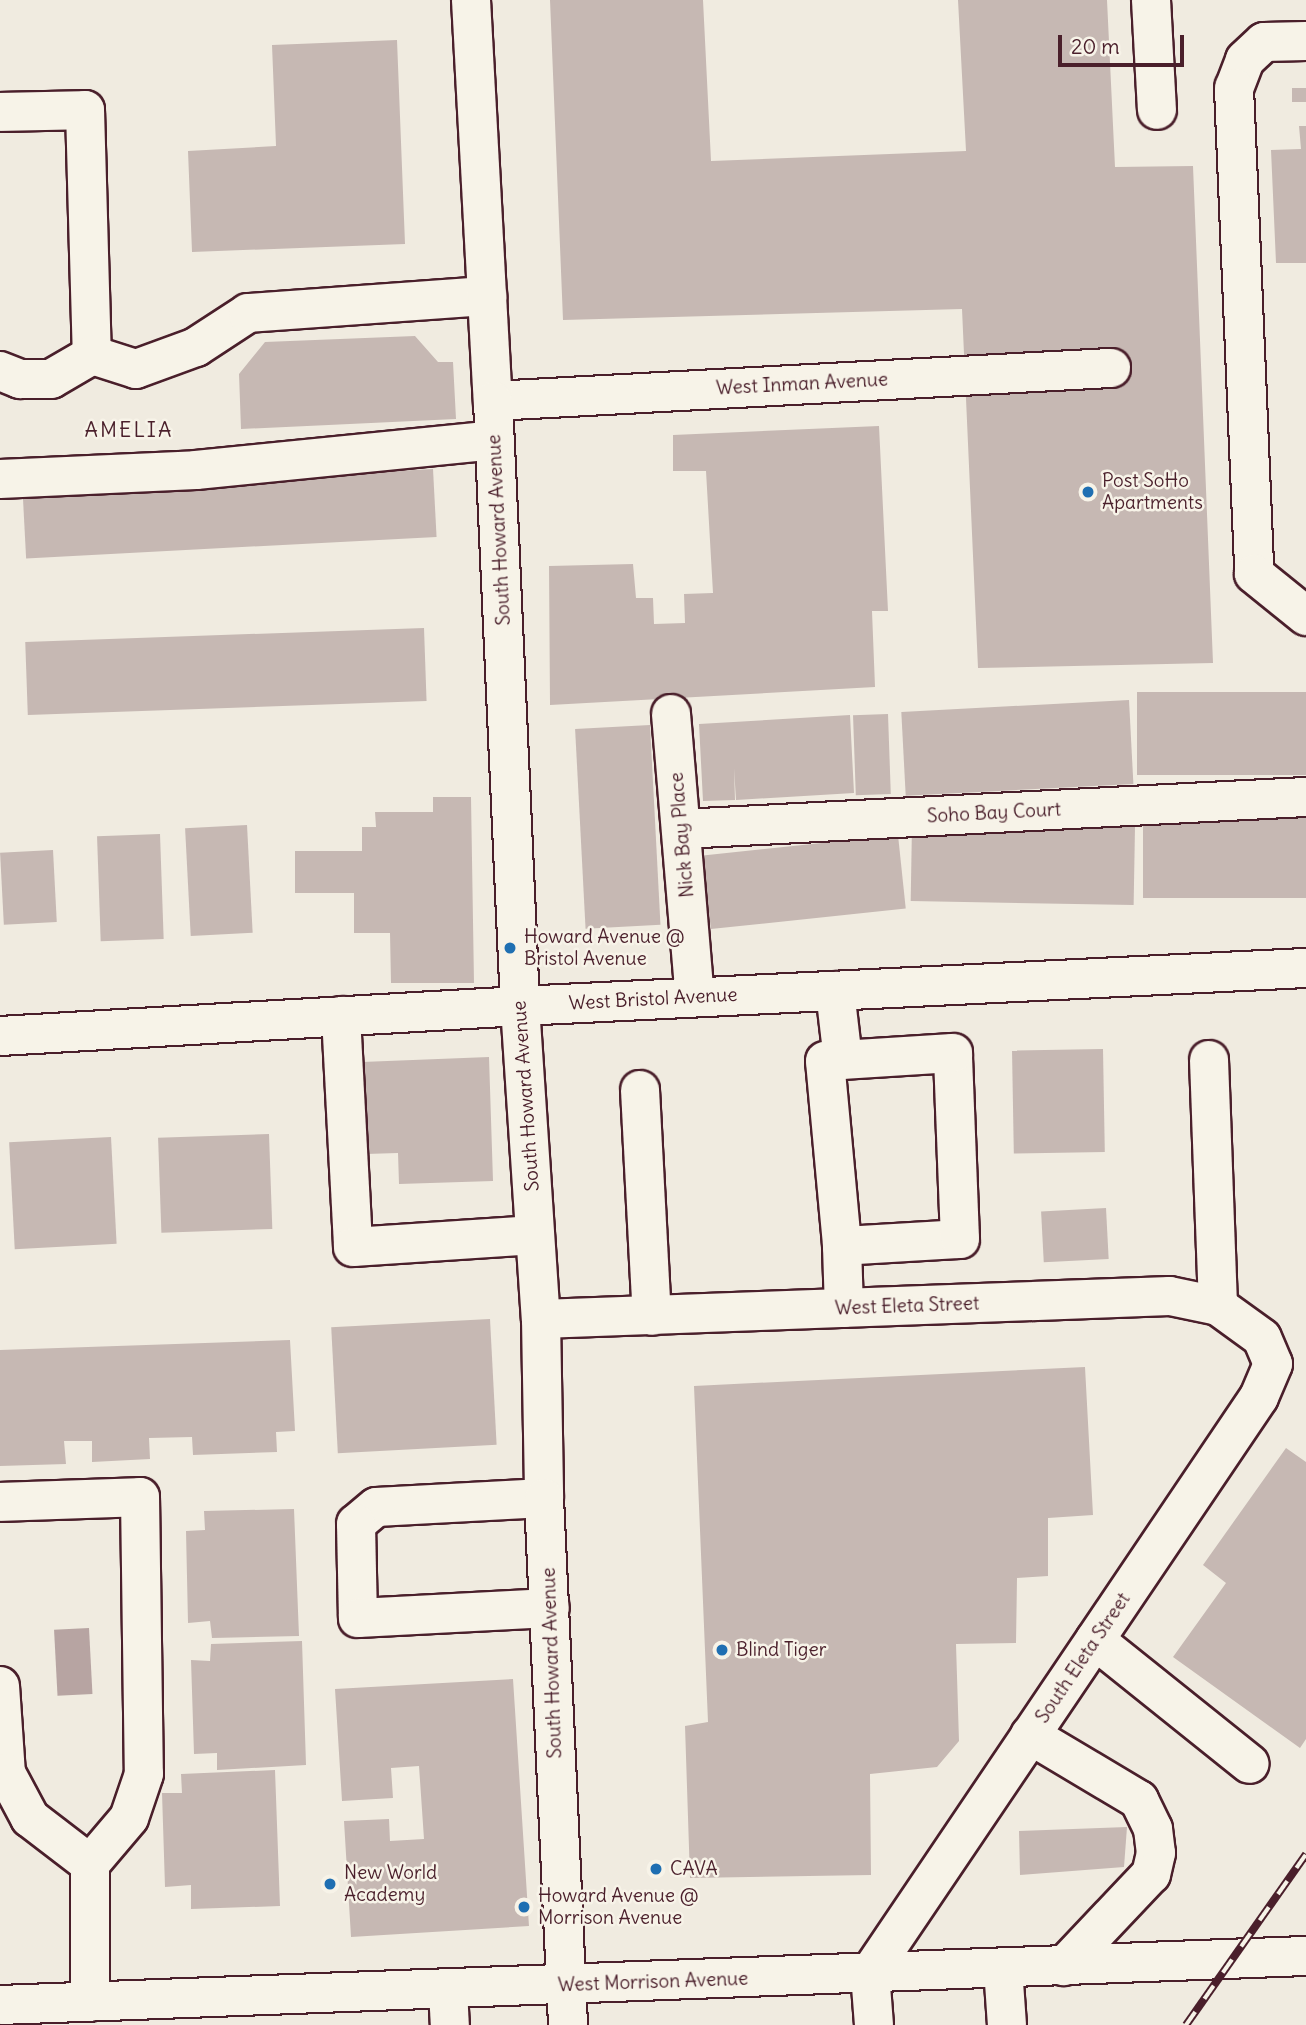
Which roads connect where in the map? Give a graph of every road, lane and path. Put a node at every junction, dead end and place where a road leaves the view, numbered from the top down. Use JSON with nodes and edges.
{"nodes":[{"id":1,"x":471,"y":0,"type":"edge"},
{"id":2,"x":1151,"y":0,"type":"edge"},
{"id":3,"x":1306,"y":41,"type":"edge"},
{"id":4,"x":1157,"y":110,"type":"dead end"},
{"id":5,"x":0,"y":112,"type":"edge"},
{"id":6,"x":487,"y":296,"type":"junction"},
{"id":7,"x":92,"y":355,"type":"junction"},
{"id":8,"x":1111,"y":368,"type":"dead end"},
{"id":9,"x":0,"y":371,"type":"edge"},
{"id":10,"x":493,"y":401,"type":"junction"},
{"id":11,"x":495,"y":440,"type":"junction"},
{"id":12,"x":0,"y":479,"type":"edge"},
{"id":13,"x":1306,"y":616,"type":"edge"},
{"id":14,"x":671,"y":715,"type":"dead end"},
{"id":15,"x":1306,"y":797,"type":"edge"},
{"id":16,"x":682,"y":829,"type":"junction"},
{"id":17,"x":1306,"y":968,"type":"edge"},
{"id":18,"x":835,"y":990,"type":"junction"},
{"id":19,"x":695,"y":997,"type":"junction"},
{"id":20,"x":520,"y":1006,"type":"junction"},
{"id":21,"x":341,"y":1016,"type":"junction"},
{"id":22,"x":0,"y":1036,"type":"edge"},
{"id":23,"x":844,"y":1060,"type":"junction"},
{"id":24,"x":1209,"y":1060,"type":"dead end"},
{"id":25,"x":640,"y":1090,"type":"dead end"},
{"id":26,"x":535,"y":1235,"type":"junction"},
{"id":27,"x":842,"y":1246,"type":"junction"},
{"id":28,"x":1218,"y":1306,"type":"junction"},
{"id":29,"x":844,"y":1308,"type":"junction"},
{"id":30,"x":652,"y":1316,"type":"junction"},
{"id":31,"x":541,"y":1319,"type":"junction"},
{"id":32,"x":1262,"y":1338,"type":"joint"},
{"id":33,"x":544,"y":1498,"type":"junction"},
{"id":34,"x":0,"y":1502,"type":"edge"},
{"id":35,"x":550,"y":1608,"type":"junction"},
{"id":36,"x":1095,"y":1640,"type":"junction"},
{"id":37,"x":0,"y":1686,"type":"edge"},
{"id":38,"x":1030,"y":1735,"type":"junction"},
{"id":39,"x":1250,"y":1764,"type":"dead end"},
{"id":40,"x":90,"y":1864,"type":"junction"},
{"id":41,"x":1306,"y":1956,"type":"edge"},
{"id":42,"x":1064,"y":1966,"type":"junction"},
{"id":43,"x":1003,"y":1968,"type":"junction"},
{"id":44,"x":870,"y":1973,"type":"junction"},
{"id":45,"x":565,"y":1986,"type":"junction"},
{"id":46,"x":90,"y":2002,"type":"junction"},
{"id":47,"x":0,"y":2005,"type":"edge"},
{"id":48,"x":449,"y":2007,"type":"edge"},
{"id":49,"x":327,"y":2009,"type":"edge"},
{"id":50,"x":263,"y":2010,"type":"edge"},
{"id":51,"x":568,"y":2025,"type":"edge"},
{"id":52,"x":874,"y":2025,"type":"edge"},
{"id":53,"x":1007,"y":2025,"type":"edge"}],
"edges":[{"from":1,"to":6,"type":"street","name":"South Howard Avenue"},
{"from":2,"to":4,"type":"street"},
{"from":3,"to":13,"type":"street"},
{"from":5,"to":7,"type":"street"},
{"from":6,"to":7,"type":"street"},
{"from":6,"to":10,"type":"street","name":"South Howard Avenue"},
{"from":7,"to":9,"type":"street"},
{"from":8,"to":10,"type":"street","name":"West Inman Avenue"},
{"from":10,"to":11,"type":"street","name":"South Howard Avenue"},
{"from":11,"to":12,"type":"street"},
{"from":11,"to":20,"type":"street","name":"South Howard Avenue"},
{"from":14,"to":16,"type":"street","name":"Nick Bay Place"},
{"from":15,"to":16,"type":"street","name":"Soho Bay Court"},
{"from":16,"to":19,"type":"street","name":"Nick Bay Place"},
{"from":17,"to":18,"type":"street","name":"West Bristol Avenue"},
{"from":18,"to":19,"type":"street","name":"West Bristol Avenue"},
{"from":18,"to":23,"type":"street"},
{"from":19,"to":20,"type":"street","name":"West Bristol Avenue"},
{"from":20,"to":21,"type":"street","name":"West Bristol Avenue"},
{"from":20,"to":26,"type":"street","name":"South Howard Avenue"},
{"from":21,"to":22,"type":"street","name":"West Bristol Avenue"},
{"from":21,"to":26,"type":"street"},
{"from":23,"to":27,"type":"street"},
{"from":23,"to":27,"type":"street"},
{"from":24,"to":28,"type":"street"},
{"from":25,"to":30,"type":"street"},
{"from":26,"to":31,"type":"street","name":"South Howard Avenue"},
{"from":27,"to":29,"type":"street"},
{"from":28,"to":29,"type":"street","name":"West Eleta Street"},
{"from":28,"to":32,"type":"street","name":"West Eleta Street"},
{"from":29,"to":30,"type":"street","name":"West Eleta Street"},
{"from":30,"to":31,"type":"street","name":"West Eleta Street"},
{"from":31,"to":33,"type":"street","name":"South Howard Avenue"},
{"from":32,"to":36,"type":"street","name":"South Eleta Street"},
{"from":33,"to":35,"type":"street","name":"South Howard Avenue"},
{"from":33,"to":35,"type":"street"},
{"from":34,"to":40,"type":"street"},
{"from":35,"to":45,"type":"street","name":"South Howard Avenue"},
{"from":36,"to":38,"type":"street","name":"South Eleta Street"},
{"from":36,"to":39,"type":"street"},
{"from":37,"to":40,"type":"street"},
{"from":38,"to":42,"type":"street"},
{"from":38,"to":44,"type":"street","name":"South Eleta Street"},
{"from":40,"to":46,"type":"street"},
{"from":41,"to":42,"type":"street","name":"West Morrison Avenue"},
{"from":42,"to":43,"type":"street","name":"West Morrison Avenue"},
{"from":43,"to":44,"type":"street","name":"West Morrison Avenue"},
{"from":43,"to":53,"type":"street"},
{"from":44,"to":45,"type":"street","name":"West Morrison Avenue"},
{"from":44,"to":52,"type":"street"},
{"from":45,"to":48,"type":"street","name":"West Morrison Avenue"},
{"from":45,"to":51,"type":"street","name":"South Howard Avenue"},
{"from":46,"to":47,"type":"street","name":"West Morrison Avenue"},
{"from":46,"to":50,"type":"street","name":"West Morrison Avenue"},
{"from":48,"to":49,"type":"street","name":"West Morrison Avenue"},
{"from":49,"to":50,"type":"street","name":"West Morrison Avenue"}]}
